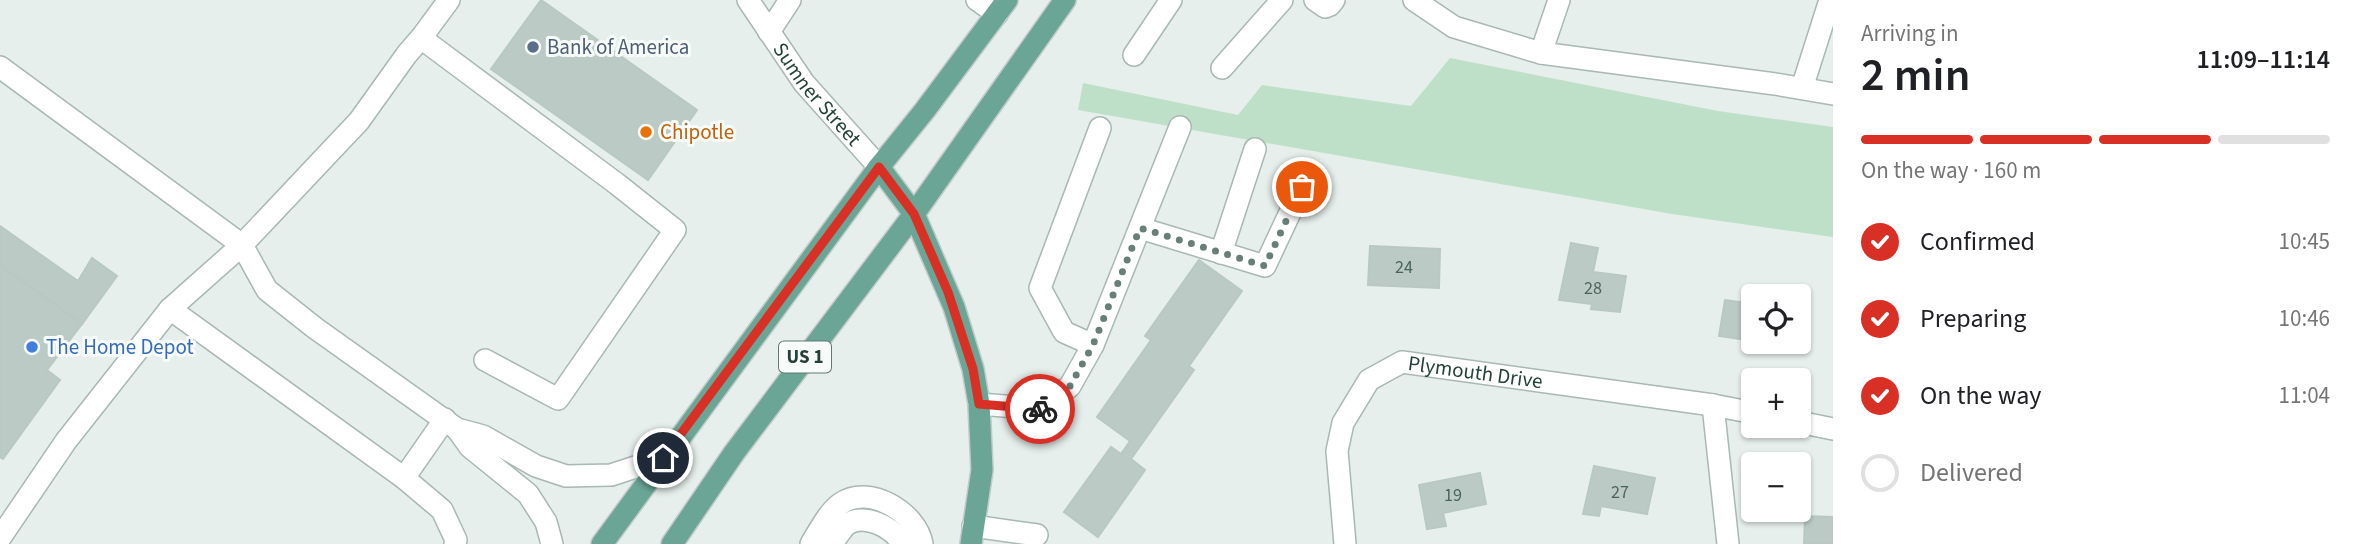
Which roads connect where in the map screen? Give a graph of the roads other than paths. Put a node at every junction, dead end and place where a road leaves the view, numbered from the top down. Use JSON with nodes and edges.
{"nodes":[{"id":1,"x":449,"y":0,"type":"edge"},
{"id":2,"x":748,"y":0,"type":"edge"},
{"id":3,"x":790,"y":0,"type":"edge"},
{"id":4,"x":977,"y":0,"type":"edge"},
{"id":5,"x":1065,"y":0,"type":"edge"},
{"id":6,"x":1171,"y":0,"type":"edge"},
{"id":7,"x":1282,"y":0,"type":"edge"},
{"id":8,"x":1315,"y":0,"type":"edge"},
{"id":9,"x":1334,"y":0,"type":"edge"},
{"id":10,"x":1414,"y":0,"type":"edge"},
{"id":11,"x":1559,"y":0,"type":"edge"},
{"id":12,"x":1830,"y":0,"type":"edge"},
{"id":13,"x":1002,"y":7,"type":"edge"},
{"id":14,"x":769,"y":32,"type":"junction"},
{"id":15,"x":421,"y":38,"type":"junction"},
{"id":16,"x":1541,"y":54,"type":"junction"},
{"id":17,"x":1134,"y":55,"type":"dead end"},
{"id":18,"x":0,"y":66,"type":"edge"},
{"id":19,"x":1222,"y":68,"type":"dead end"},
{"id":20,"x":1802,"y":88,"type":"junction"},
{"id":21,"x":1833,"y":94,"type":"edge"},
{"id":22,"x":1180,"y":127,"type":"dead end"},
{"id":23,"x":1100,"y":128,"type":"dead end"},
{"id":24,"x":1255,"y":149,"type":"dead end"},
{"id":25,"x":879,"y":167,"type":"junction"},
{"id":26,"x":1302,"y":187,"type":"dead end"},
{"id":27,"x":914,"y":214,"type":"junction"},
{"id":28,"x":1140,"y":228,"type":"junction"},
{"id":29,"x":242,"y":246,"type":"junction"},
{"id":30,"x":1221,"y":253,"type":"junction"},
{"id":31,"x":170,"y":309,"type":"junction"},
{"id":32,"x":1093,"y":345,"type":"junction"},
{"id":33,"x":485,"y":360,"type":"dead end"},
{"id":34,"x":979,"y":404,"type":"junction"},
{"id":35,"x":1713,"y":405,"type":"junction"},
{"id":36,"x":1741,"y":410,"type":"edge"},
{"id":37,"x":451,"y":424,"type":"junction"},
{"id":38,"x":1811,"y":424,"type":"edge"},
{"id":39,"x":1833,"y":429,"type":"edge"},
{"id":40,"x":663,"y":458,"type":"junction"},
{"id":41,"x":404,"y":478,"type":"junction"},
{"id":42,"x":972,"y":535,"type":"edge"},
{"id":43,"x":1037,"y":535,"type":"dead end"},
{"id":44,"x":0,"y":538,"type":"edge"},
{"id":45,"x":455,"y":544,"type":"edge"},
{"id":46,"x":552,"y":544,"type":"edge"},
{"id":47,"x":602,"y":544,"type":"edge"},
{"id":48,"x":672,"y":544,"type":"edge"},
{"id":49,"x":811,"y":544,"type":"edge"},
{"id":50,"x":832,"y":544,"type":"edge"},
{"id":51,"x":902,"y":544,"type":"edge"},
{"id":52,"x":922,"y":544,"type":"edge"},
{"id":53,"x":1345,"y":544,"type":"edge"},
{"id":54,"x":1728,"y":544,"type":"edge"}],
"edges":[{"from":1,"to":15,"type":"street"},
{"from":2,"to":14,"type":"street","name":"Sumner Street"},
{"from":3,"to":14,"type":"street"},
{"from":4,"to":13,"type":"street"},
{"from":5,"to":27,"type":"main road","number":"US 1"},
{"from":6,"to":17,"type":"street"},
{"from":7,"to":19,"type":"street"},
{"from":8,"to":9,"type":"street"},
{"from":10,"to":16,"type":"street"},
{"from":11,"to":16,"type":"street"},
{"from":12,"to":20,"type":"street"},
{"from":13,"to":25,"type":"main road","number":"US 1"},
{"from":14,"to":25,"type":"street","name":"Sumner Street"},
{"from":15,"to":29,"type":"street"},
{"from":15,"to":33,"type":"street"},
{"from":16,"to":20,"type":"street"},
{"from":18,"to":29,"type":"street"},
{"from":20,"to":21,"type":"street"},
{"from":22,"to":28,"type":"street"},
{"from":23,"to":32,"type":"street"},
{"from":24,"to":30,"type":"street"},
{"from":25,"to":27,"type":"main road","name":"Sumner Street"},
{"from":25,"to":40,"type":"main road","number":"US 1"},
{"from":26,"to":30,"type":"street"},
{"from":27,"to":34,"type":"main road","name":"Sumner Street"},
{"from":27,"to":48,"type":"main road","number":"US 1"},
{"from":28,"to":30,"type":"street"},
{"from":28,"to":32,"type":"street"},
{"from":29,"to":31,"type":"street"},
{"from":29,"to":37,"type":"street"},
{"from":31,"to":41,"type":"street"},
{"from":31,"to":44,"type":"street"},
{"from":32,"to":34,"type":"street"},
{"from":34,"to":42,"type":"main road","name":"Sumner Street"},
{"from":35,"to":36,"type":"street","name":"Plymouth Drive"},
{"from":35,"to":53,"type":"street","name":"Plymouth Drive"},
{"from":35,"to":54,"type":"street"},
{"from":37,"to":40,"type":"street"},
{"from":37,"to":41,"type":"street"},
{"from":37,"to":46,"type":"street"},
{"from":38,"to":39,"type":"street"},
{"from":40,"to":47,"type":"main road","number":"US 1"},
{"from":41,"to":45,"type":"street"},
{"from":42,"to":43,"type":"street"},
{"from":49,"to":52,"type":"street"},
{"from":50,"to":51,"type":"street"}]}
